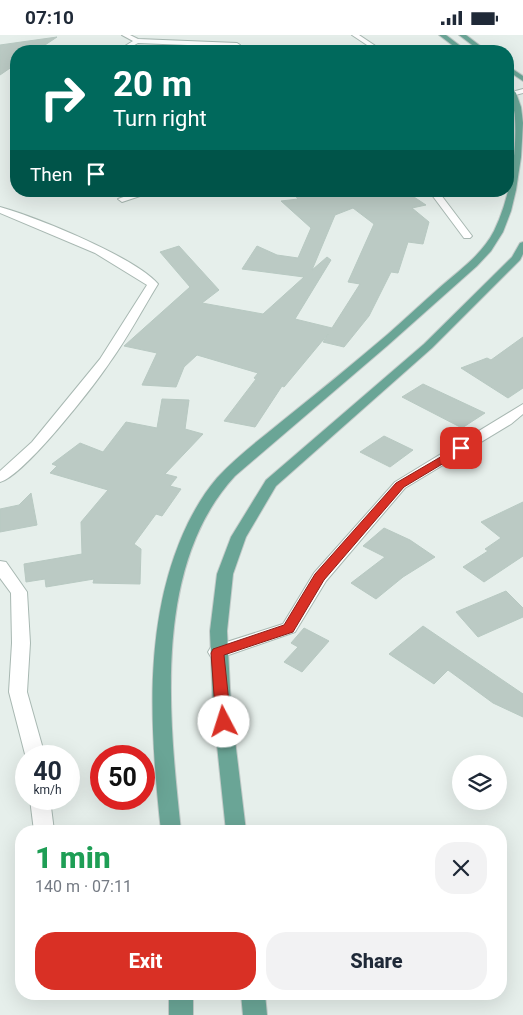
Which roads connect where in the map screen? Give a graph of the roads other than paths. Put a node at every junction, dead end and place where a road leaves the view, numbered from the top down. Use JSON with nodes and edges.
{"nodes":[{"id":1,"x":127,"y":35,"type":"edge"},
{"id":2,"x":162,"y":35,"type":"edge"},
{"id":3,"x":355,"y":35,"type":"edge"},
{"id":4,"x":442,"y":35,"type":"edge"},
{"id":5,"x":462,"y":35,"type":"edge"},
{"id":6,"x":137,"y":41,"type":"junction"},
{"id":7,"x":164,"y":42,"type":"junction"},
{"id":8,"x":130,"y":45,"type":"edge"},
{"id":9,"x":237,"y":45,"type":"edge"},
{"id":10,"x":371,"y":45,"type":"edge"},
{"id":11,"x":456,"y":45,"type":"edge"},
{"id":12,"x":476,"y":45,"type":"edge"},
{"id":13,"x":514,"y":96,"type":"edge"},
{"id":14,"x":514,"y":182,"type":"edge"},
{"id":15,"x":129,"y":197,"type":"edge"},
{"id":16,"x":438,"y":197,"type":"edge"},
{"id":17,"x":509,"y":197,"type":"edge"},
{"id":18,"x":122,"y":199,"type":"dead end"},
{"id":19,"x":0,"y":210,"type":"edge"},
{"id":20,"x":468,"y":236,"type":"dead end"},
{"id":21,"x":523,"y":245,"type":"edge"},
{"id":22,"x":523,"y":408,"type":"edge"},
{"id":23,"x":0,"y":478,"type":"edge"},
{"id":24,"x":0,"y":566,"type":"edge"},
{"id":25,"x":217,"y":653,"type":"junction"},
{"id":26,"x":32,"y":745,"type":"edge"},
{"id":27,"x":41,"y":810,"type":"edge"},
{"id":28,"x":43,"y":825,"type":"edge"},
{"id":29,"x":171,"y":825,"type":"edge"},
{"id":30,"x":235,"y":825,"type":"edge"},
{"id":31,"x":181,"y":1000,"type":"edge"},
{"id":32,"x":254,"y":1000,"type":"edge"},
{"id":33,"x":180,"y":1015,"type":"edge"},
{"id":34,"x":255,"y":1015,"type":"edge"}],
"edges":[{"from":1,"to":6,"type":"street"},
{"from":2,"to":7,"type":"street"},
{"from":3,"to":10,"type":"street"},
{"from":4,"to":11,"type":"main road"},
{"from":5,"to":12,"type":"main road"},
{"from":6,"to":7,"type":"street"},
{"from":6,"to":8,"type":"street"},
{"from":7,"to":9,"type":"street"},
{"from":13,"to":14,"type":"main road"},
{"from":15,"to":18,"type":"street"},
{"from":16,"to":20,"type":"street"},
{"from":17,"to":29,"type":"main road"},
{"from":19,"to":23,"type":"street"},
{"from":21,"to":25,"type":"main road"},
{"from":22,"to":25,"type":"street"},
{"from":24,"to":26,"type":"street"},
{"from":25,"to":30,"type":"main road"},
{"from":27,"to":28,"type":"street"},
{"from":31,"to":33,"type":"main road"},
{"from":32,"to":34,"type":"main road"}]}
